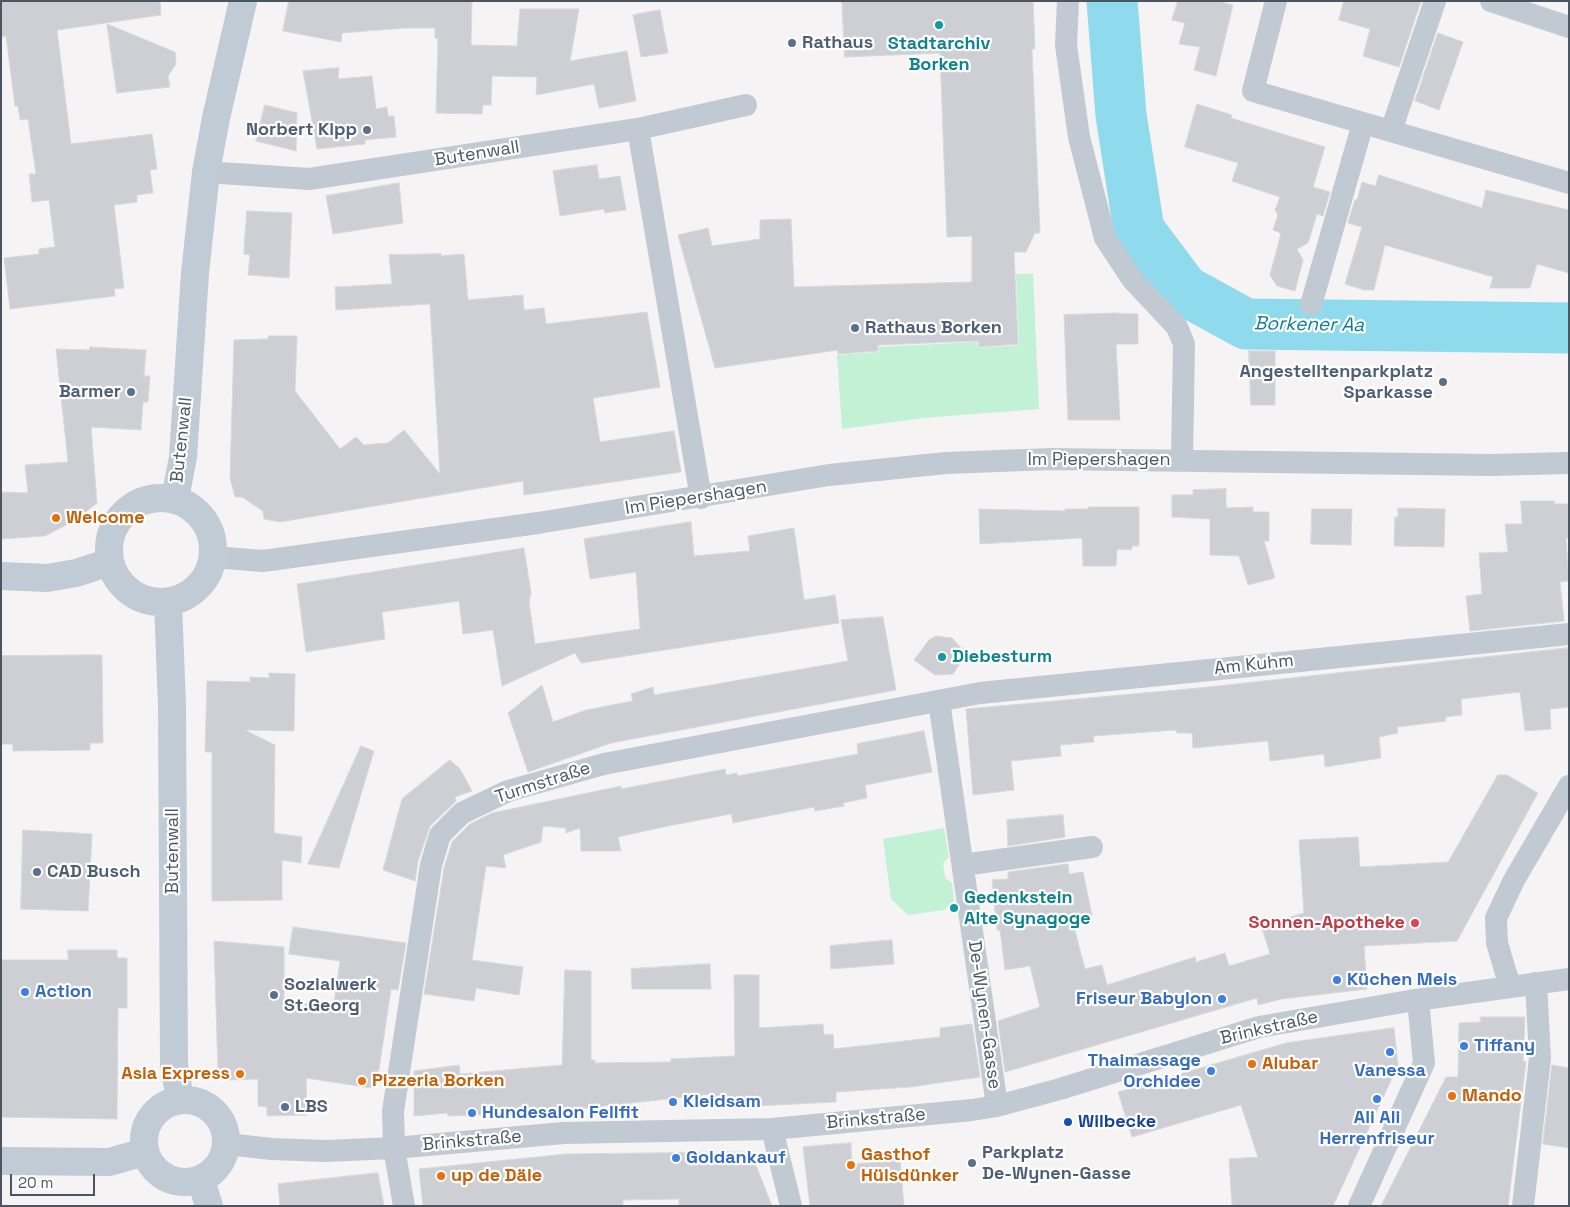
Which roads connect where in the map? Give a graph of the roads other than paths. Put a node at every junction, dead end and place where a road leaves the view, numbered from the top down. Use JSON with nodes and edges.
{"nodes":[{"id":1,"x":243,"y":1,"type":"edge"},
{"id":2,"x":1068,"y":1,"type":"edge"},
{"id":3,"x":1276,"y":1,"type":"edge"},
{"id":4,"x":1435,"y":1,"type":"edge"},
{"id":5,"x":1491,"y":1,"type":"edge"},
{"id":6,"x":1569,"y":28,"type":"edge"},
{"id":7,"x":746,"y":105,"type":"dead end"},
{"id":8,"x":1363,"y":123,"type":"junction"},
{"id":9,"x":638,"y":129,"type":"junction"},
{"id":10,"x":1391,"y":131,"type":"junction"},
{"id":11,"x":206,"y":172,"type":"junction"},
{"id":12,"x":1569,"y":183,"type":"edge"},
{"id":13,"x":1311,"y":305,"type":"dead end"},
{"id":14,"x":1182,"y":460,"type":"junction"},
{"id":15,"x":1569,"y":463,"type":"edge"},
{"id":16,"x":701,"y":498,"type":"junction"},
{"id":17,"x":175,"y":499,"type":"junction"},
{"id":18,"x":213,"y":557,"type":"junction"},
{"id":19,"x":110,"y":562,"type":"junction"},
{"id":20,"x":1,"y":576,"type":"edge"},
{"id":21,"x":168,"y":602,"type":"junction"},
{"id":22,"x":1569,"y":634,"type":"edge"},
{"id":23,"x":940,"y":701,"type":"junction"},
{"id":24,"x":1569,"y":786,"type":"edge"},
{"id":25,"x":1092,"y":847,"type":"dead end"},
{"id":26,"x":963,"y":865,"type":"junction"},
{"id":27,"x":1569,"y":979,"type":"edge"},
{"id":28,"x":1536,"y":983,"type":"junction"},
{"id":29,"x":1510,"y":986,"type":"junction"},
{"id":30,"x":1418,"y":1000,"type":"junction"},
{"id":31,"x":180,"y":1099,"type":"junction"},
{"id":32,"x":997,"y":1106,"type":"junction"},
{"id":33,"x":772,"y":1129,"type":"junction"},
{"id":34,"x":227,"y":1144,"type":"junction"},
{"id":35,"x":394,"y":1148,"type":"junction"},
{"id":36,"x":145,"y":1152,"type":"junction"},
{"id":37,"x":1,"y":1161,"type":"edge"},
{"id":38,"x":201,"y":1180,"type":"junction"},
{"id":39,"x":209,"y":1206,"type":"edge"},
{"id":40,"x":404,"y":1206,"type":"edge"},
{"id":41,"x":791,"y":1206,"type":"edge"},
{"id":42,"x":1359,"y":1206,"type":"edge"},
{"id":43,"x":1523,"y":1206,"type":"edge"}],
"edges":[{"from":1,"to":11,"type":"main road","name":"Butenwall"},
{"from":2,"to":14,"type":"street","name":"Im Piepershagen"},
{"from":3,"to":8,"type":"street"},
{"from":4,"to":10,"type":"street"},
{"from":5,"to":6,"type":"street"},
{"from":7,"to":9,"type":"street","name":"Butenwall"},
{"from":8,"to":10,"type":"street"},
{"from":8,"to":13,"type":"street"},
{"from":9,"to":11,"type":"street","name":"Butenwall"},
{"from":9,"to":16,"type":"street"},
{"from":10,"to":12,"type":"street"},
{"from":11,"to":17,"type":"main road","name":"Butenwall"},
{"from":14,"to":15,"type":"street","name":"Im Piepershagen"},
{"from":14,"to":16,"type":"street","name":"Im Piepershagen"},
{"from":16,"to":18,"type":"street","name":"Im Piepershagen"},
{"from":17,"to":18,"type":"main road"},
{"from":17,"to":19,"type":"main road"},
{"from":18,"to":21,"type":"main road"},
{"from":19,"to":20,"type":"main road"},
{"from":19,"to":21,"type":"main road"},
{"from":21,"to":31,"type":"main road","name":"Butenwall"},
{"from":22,"to":23,"type":"street","name":"Am Kuhm"},
{"from":23,"to":26,"type":"street","name":"De-Wynen-Gasse"},
{"from":23,"to":35,"type":"street","name":"Turmstraße"},
{"from":24,"to":29,"type":"street"},
{"from":25,"to":26,"type":"street"},
{"from":26,"to":32,"type":"street","name":"De-Wynen-Gasse"},
{"from":27,"to":28,"type":"street"},
{"from":28,"to":29,"type":"street"},
{"from":28,"to":43,"type":"street"},
{"from":29,"to":30,"type":"street","name":"Brinkstraße"},
{"from":30,"to":32,"type":"street","name":"Brinkstraße"},
{"from":30,"to":42,"type":"street"},
{"from":31,"to":34,"type":"main road"},
{"from":31,"to":36,"type":"main road"},
{"from":32,"to":33,"type":"street","name":"Brinkstraße"},
{"from":33,"to":35,"type":"street","name":"Brinkstraße"},
{"from":33,"to":41,"type":"street"},
{"from":34,"to":35,"type":"street","name":"Brinkstraße"},
{"from":34,"to":38,"type":"main road"},
{"from":35,"to":40,"type":"street","name":"Turmstraße"},
{"from":36,"to":37,"type":"main road"},
{"from":36,"to":38,"type":"main road"},
{"from":38,"to":39,"type":"main road"}]}
